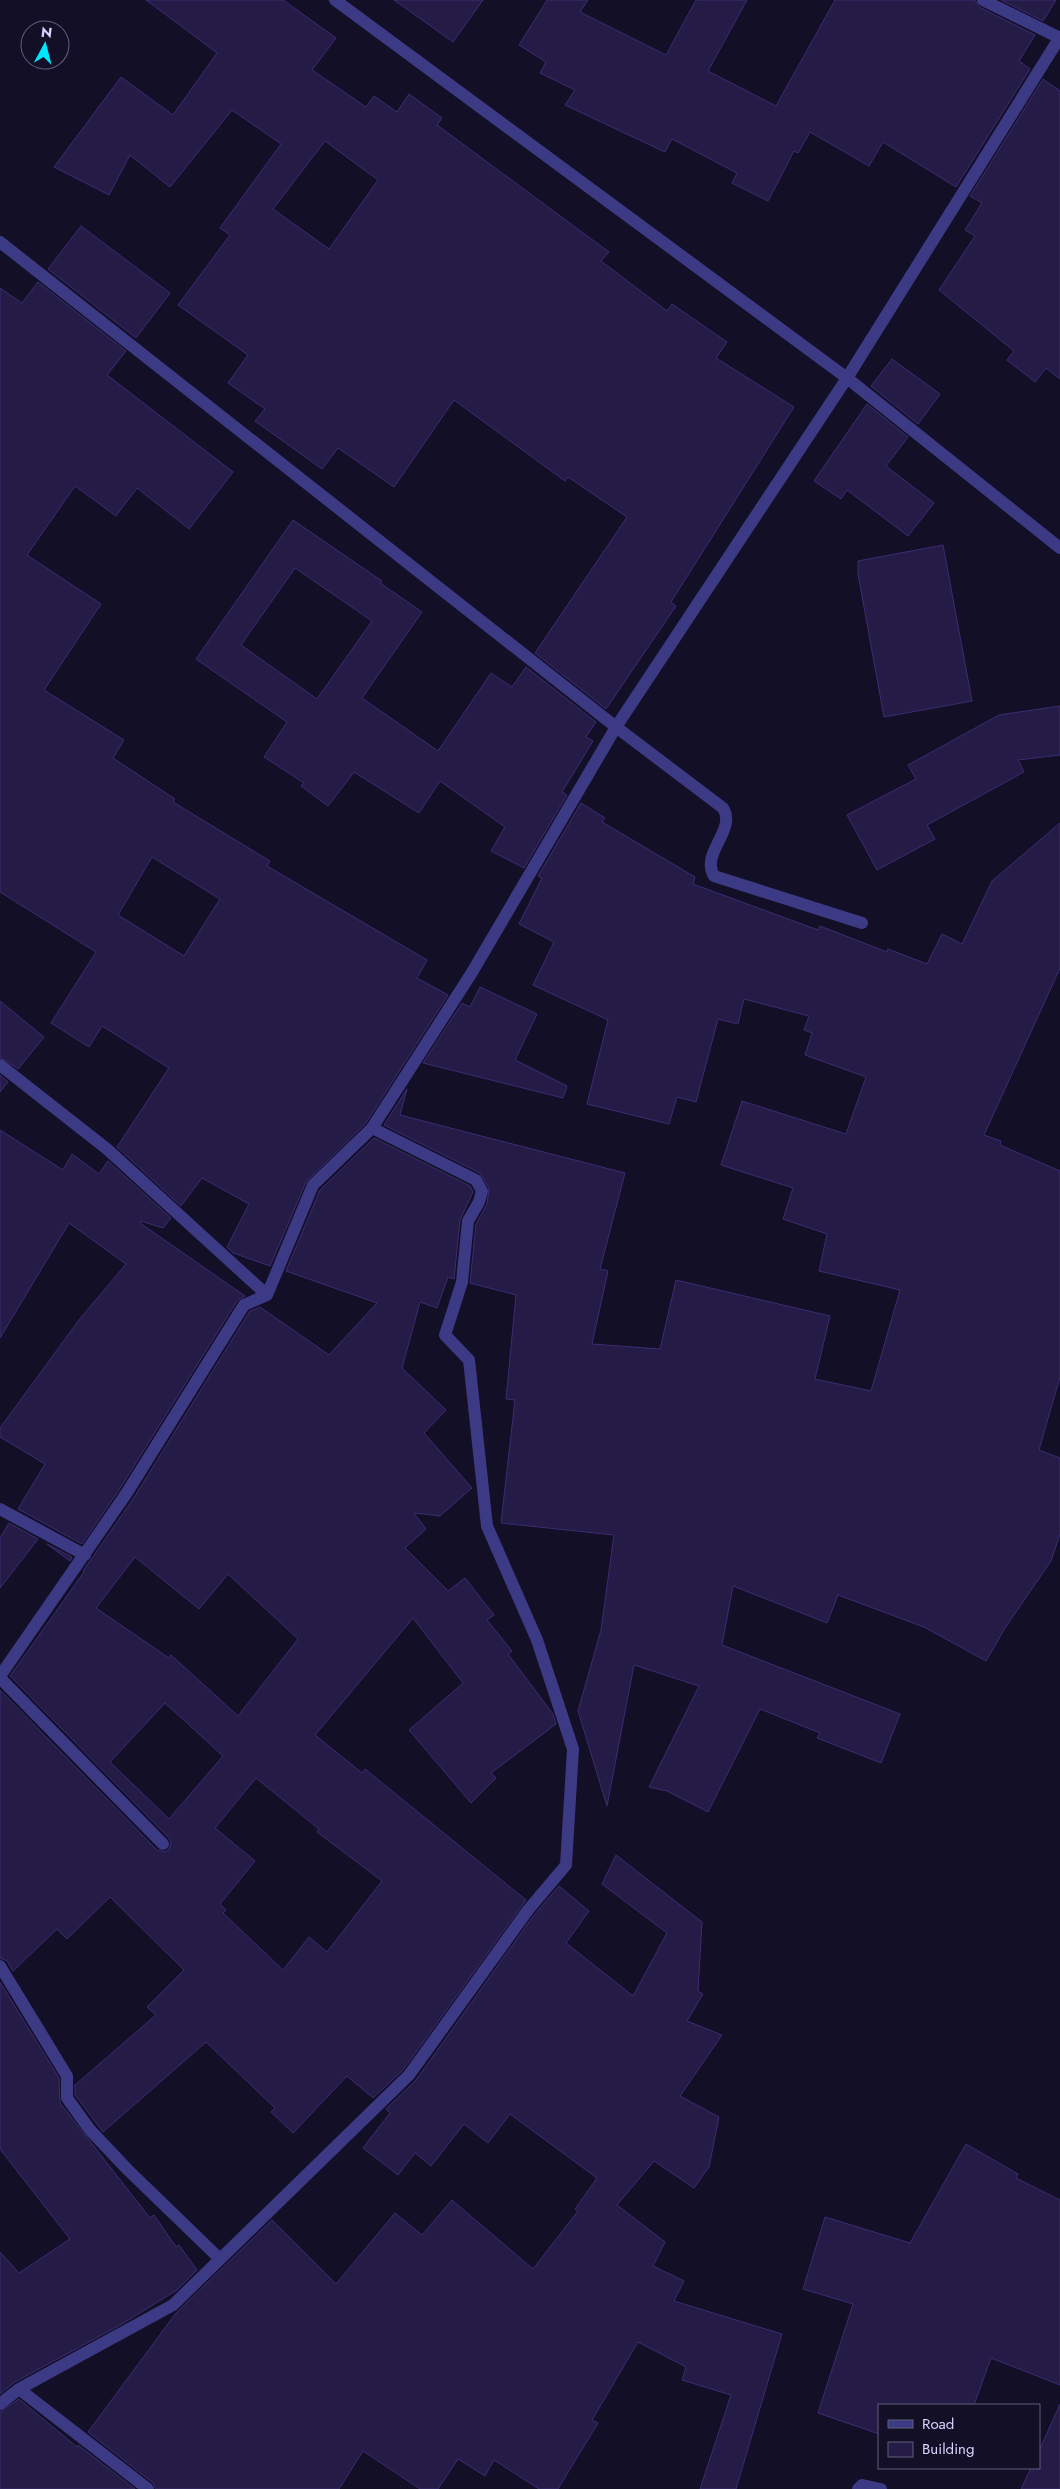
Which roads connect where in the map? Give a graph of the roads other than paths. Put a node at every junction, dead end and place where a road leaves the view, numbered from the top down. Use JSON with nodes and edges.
{"nodes":[{"id":1,"x":335,"y":0,"type":"edge"},
{"id":2,"x":982,"y":0,"type":"edge"},
{"id":3,"x":1060,"y":38,"type":"edge"},
{"id":4,"x":0,"y":242,"type":"edge"},
{"id":5,"x":847,"y":378,"type":"junction"},
{"id":6,"x":1060,"y":548,"type":"edge"},
{"id":7,"x":616,"y":728,"type":"junction"},
{"id":8,"x":862,"y":923,"type":"dead end"},
{"id":9,"x":0,"y":1065,"type":"edge"},
{"id":10,"x":372,"y":1128,"type":"junction"},
{"id":11,"x":267,"y":1295,"type":"junction"},
{"id":12,"x":0,"y":1509,"type":"edge"},
{"id":13,"x":85,"y":1555,"type":"junction"},
{"id":14,"x":0,"y":1677,"type":"edge"},
{"id":15,"x":163,"y":1844,"type":"dead end"},
{"id":16,"x":0,"y":1966,"type":"edge"},
{"id":17,"x":220,"y":2259,"type":"junction"},
{"id":18,"x":19,"y":2390,"type":"junction"},
{"id":19,"x":0,"y":2404,"type":"edge"},
{"id":20,"x":148,"y":2489,"type":"edge"},
{"id":21,"x":858,"y":2489,"type":"edge"},
{"id":22,"x":881,"y":2489,"type":"edge"}],
"edges":[{"from":1,"to":5,"type":"street"},
{"from":2,"to":3,"type":"street"},
{"from":3,"to":5,"type":"street"},
{"from":4,"to":7,"type":"street"},
{"from":5,"to":6,"type":"street"},
{"from":5,"to":7,"type":"street"},
{"from":7,"to":8,"type":"street"},
{"from":7,"to":10,"type":"street"},
{"from":9,"to":11,"type":"street"},
{"from":10,"to":11,"type":"street"},
{"from":10,"to":17,"type":"street"},
{"from":11,"to":13,"type":"street"},
{"from":12,"to":13,"type":"street"},
{"from":13,"to":14,"type":"street"},
{"from":14,"to":15,"type":"street"},
{"from":16,"to":17,"type":"street"},
{"from":17,"to":18,"type":"street"},
{"from":18,"to":19,"type":"street"},
{"from":18,"to":20,"type":"street"},
{"from":21,"to":22,"type":"street"}]}
